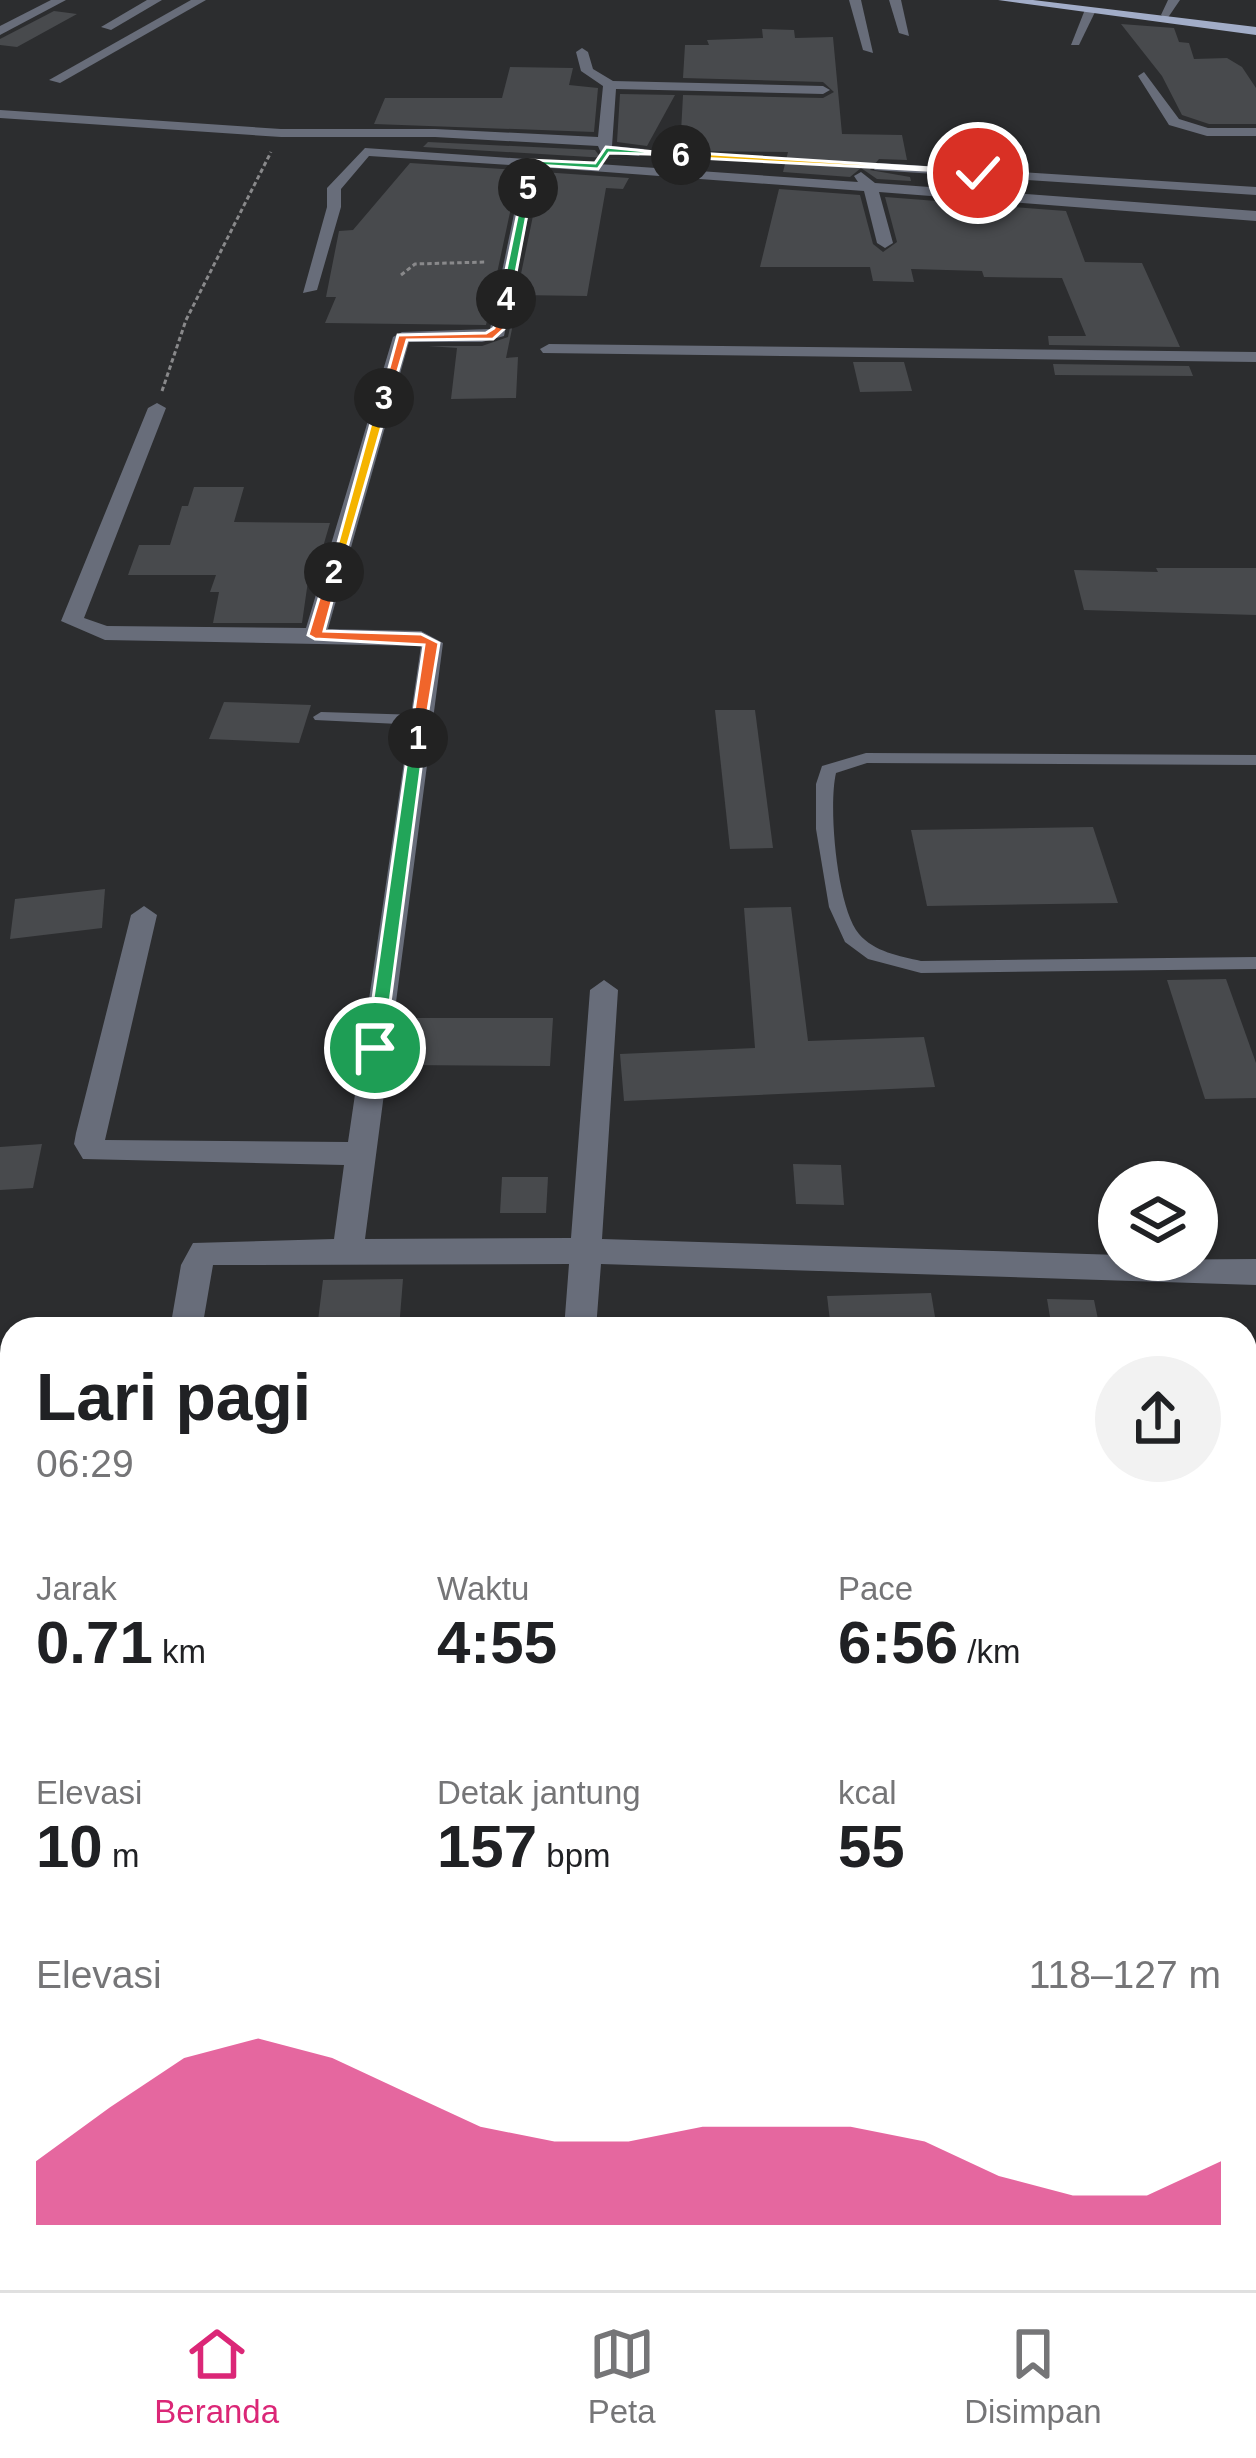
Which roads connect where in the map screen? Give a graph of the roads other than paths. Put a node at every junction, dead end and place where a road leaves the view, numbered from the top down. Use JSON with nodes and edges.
{"nodes":[{"id":1,"x":60,"y":0,"type":"edge"},
{"id":2,"x":156,"y":0,"type":"edge"},
{"id":3,"x":200,"y":0,"type":"edge"},
{"id":4,"x":855,"y":0,"type":"edge"},
{"id":5,"x":895,"y":0,"type":"edge"},
{"id":6,"x":1004,"y":0,"type":"edge"},
{"id":7,"x":1043,"y":0,"type":"edge"},
{"id":8,"x":1174,"y":0,"type":"edge"},
{"id":9,"x":1112,"y":7,"type":"edge"},
{"id":10,"x":1090,"y":10,"type":"junction"},
{"id":11,"x":1167,"y":14,"type":"junction"},
{"id":12,"x":107,"y":27,"type":"dead end"},
{"id":13,"x":1256,"y":28,"type":"edge"},
{"id":14,"x":0,"y":31,"type":"edge"},
{"id":15,"x":905,"y":33,"type":"dead end"},
{"id":16,"x":1075,"y":42,"type":"dead end"},
{"id":17,"x":869,"y":50,"type":"dead end"},
{"id":18,"x":582,"y":52,"type":"dead end"},
{"id":19,"x":1144,"y":76,"type":"dead end"},
{"id":20,"x":55,"y":80,"type":"dead end"},
{"id":21,"x":610,"y":85,"type":"junction"},
{"id":22,"x":824,"y":89,"type":"dead end"},
{"id":23,"x":0,"y":114,"type":"edge"},
{"id":24,"x":1256,"y":132,"type":"edge"},
{"id":25,"x":603,"y":153,"type":"junction"},
{"id":26,"x":651,"y":153,"type":"dead end"},
{"id":27,"x":532,"y":162,"type":"junction"},
{"id":28,"x":870,"y":187,"type":"junction"},
{"id":29,"x":1227,"y":189,"type":"junction"},
{"id":30,"x":1256,"y":191,"type":"edge"},
{"id":31,"x":1249,"y":216,"type":"edge"},
{"id":32,"x":885,"y":243,"type":"dead end"},
{"id":33,"x":309,"y":290,"type":"dead end"},
{"id":34,"x":549,"y":349,"type":"dead end"},
{"id":35,"x":1256,"y":357,"type":"edge"},
{"id":36,"x":157,"y":408,"type":"road end"},
{"id":37,"x":315,"y":635,"type":"junction"},
{"id":38,"x":321,"y":717,"type":"dead end"},
{"id":39,"x":420,"y":720,"type":"junction"},
{"id":40,"x":1256,"y":760,"type":"edge"},
{"id":41,"x":144,"y":915,"type":"dead end"},
{"id":42,"x":1256,"y":963,"type":"edge"},
{"id":43,"x":604,"y":990,"type":"dead end"},
{"id":44,"x":358,"y":1154,"type":"junction"},
{"id":45,"x":348,"y":1250,"type":"junction"},
{"id":46,"x":584,"y":1251,"type":"junction"},
{"id":47,"x":1256,"y":1272,"type":"edge"},
{"id":48,"x":188,"y":1317,"type":"edge"},
{"id":49,"x":581,"y":1317,"type":"edge"}],
"edges":[{"from":1,"to":14,"type":"street"},
{"from":2,"to":12,"type":"street"},
{"from":3,"to":20,"type":"street"},
{"from":4,"to":17,"type":"street"},
{"from":5,"to":15,"type":"street"},
{"from":6,"to":10,"type":"main road"},
{"from":7,"to":9,"type":"main road"},
{"from":8,"to":11,"type":"street"},
{"from":9,"to":10,"type":"main road"},
{"from":9,"to":11,"type":"main road"},
{"from":9,"to":13,"type":"main road"},
{"from":10,"to":16,"type":"street"},
{"from":11,"to":13,"type":"main road"},
{"from":18,"to":21,"type":"street"},
{"from":19,"to":24,"type":"street"},
{"from":21,"to":22,"type":"street"},
{"from":21,"to":25,"type":"street"},
{"from":23,"to":25,"type":"street"},
{"from":25,"to":26,"type":"street"},
{"from":25,"to":27,"type":"street"},
{"from":25,"to":28,"type":"street"},
{"from":27,"to":33,"type":"street"},
{"from":27,"to":37,"type":"street"},
{"from":28,"to":29,"type":"street"},
{"from":28,"to":31,"type":"street"},
{"from":28,"to":32,"type":"street"},
{"from":29,"to":30,"type":"street"},
{"from":29,"to":31,"type":"street"},
{"from":34,"to":35,"type":"street"},
{"from":36,"to":37,"type":"street"},
{"from":37,"to":39,"type":"street"},
{"from":38,"to":39,"type":"lane"},
{"from":39,"to":44,"type":"street"},
{"from":40,"to":42,"type":"lane"},
{"from":41,"to":44,"type":"street"},
{"from":43,"to":46,"type":"street"},
{"from":44,"to":45,"type":"street"},
{"from":45,"to":46,"type":"street"},
{"from":45,"to":48,"type":"street"},
{"from":46,"to":47,"type":"street"},
{"from":46,"to":49,"type":"street"}]}
